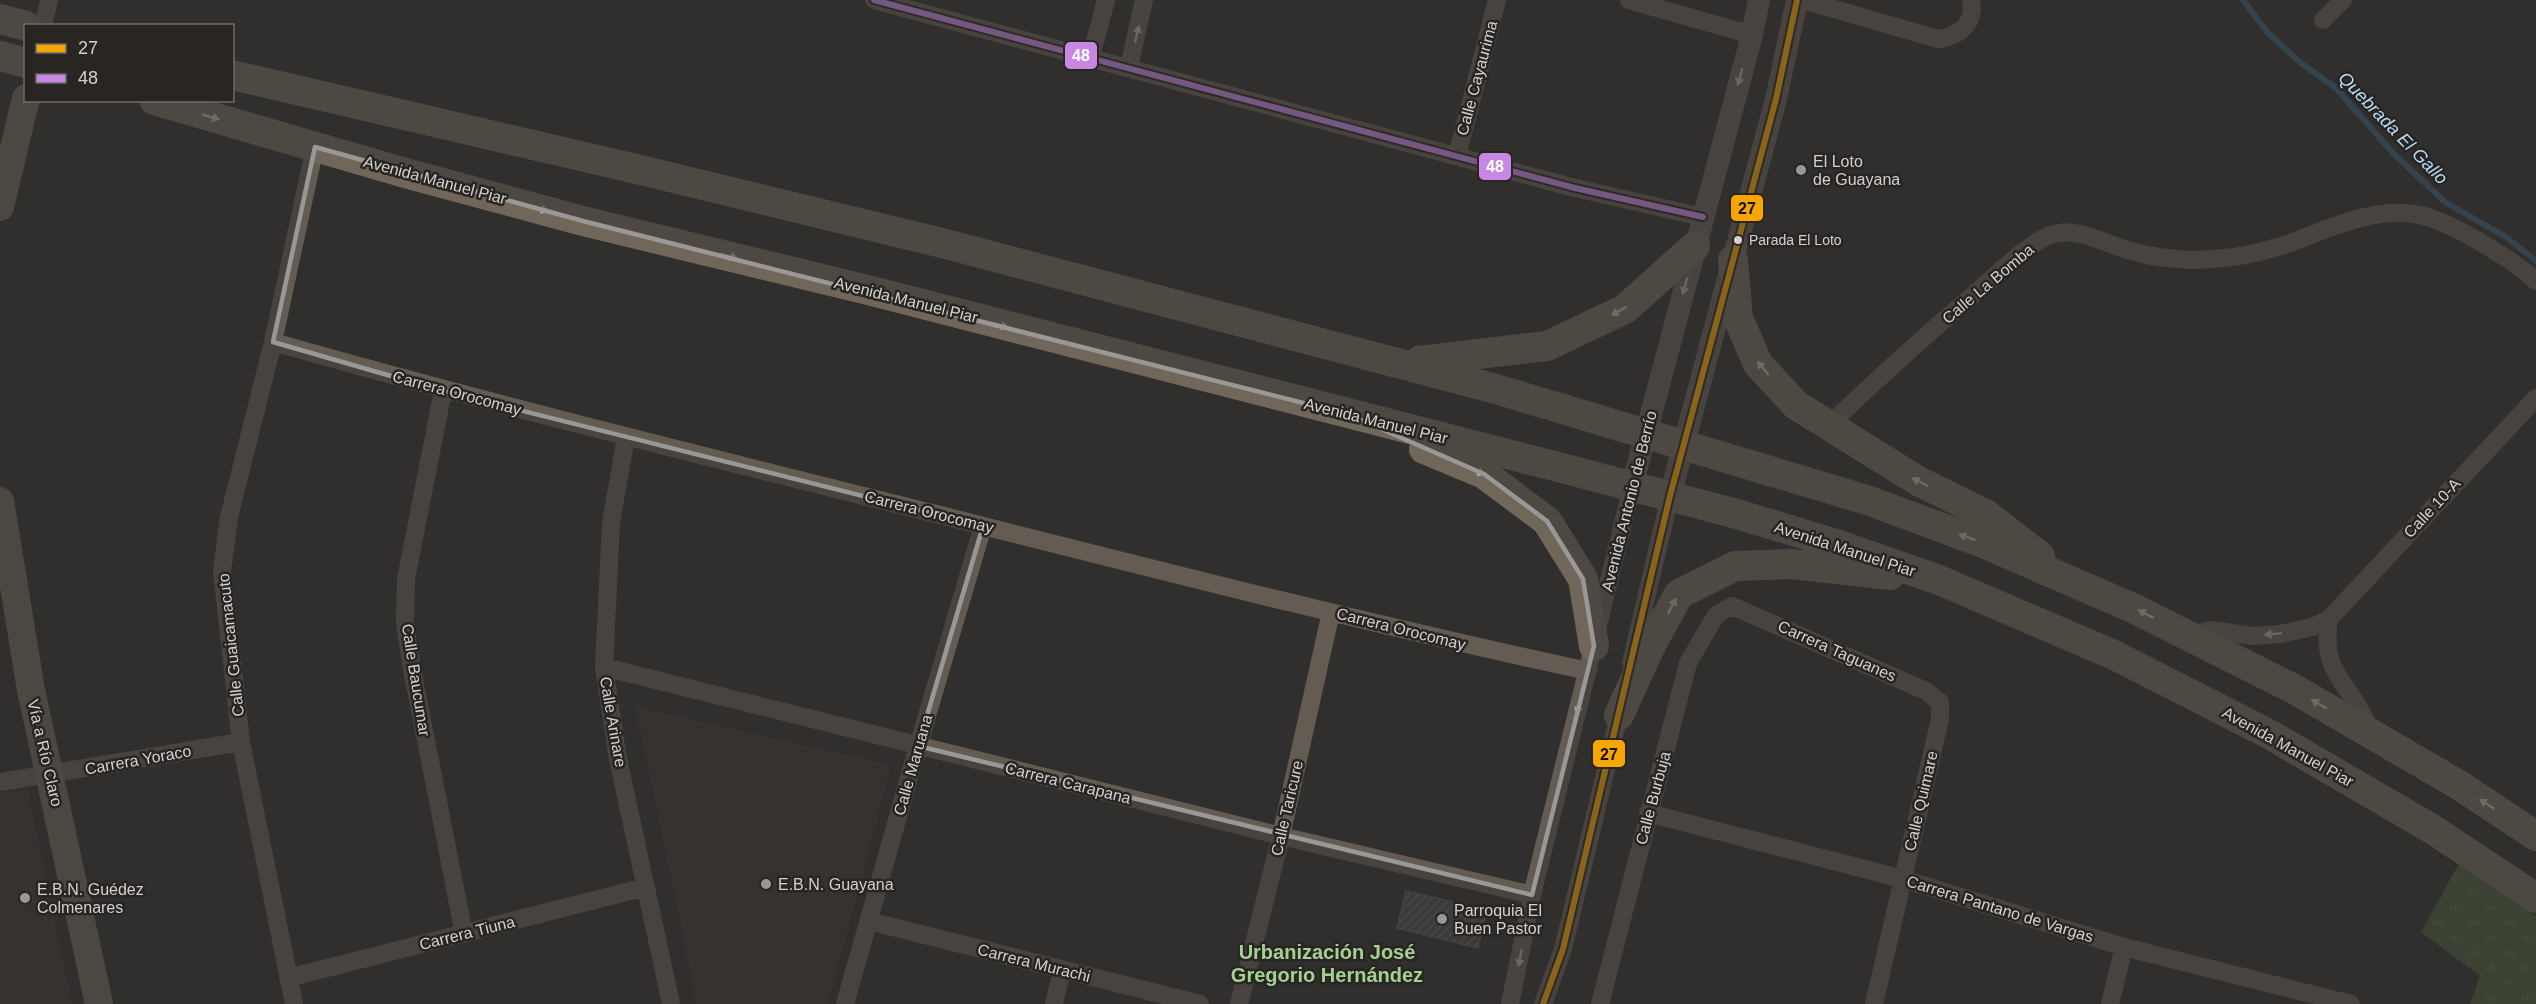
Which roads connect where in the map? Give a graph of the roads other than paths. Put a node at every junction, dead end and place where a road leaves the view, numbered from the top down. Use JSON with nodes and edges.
{"nodes":[{"id":1,"x":49,"y":0,"type":"edge"},
{"id":2,"x":873,"y":0,"type":"edge"},
{"id":3,"x":1106,"y":0,"type":"edge"},
{"id":4,"x":1144,"y":0,"type":"edge"},
{"id":5,"x":1497,"y":0,"type":"edge"},
{"id":6,"x":1629,"y":0,"type":"edge"},
{"id":7,"x":1759,"y":0,"type":"edge"},
{"id":8,"x":1797,"y":0,"type":"edge"},
{"id":9,"x":1803,"y":0,"type":"edge"},
{"id":10,"x":1971,"y":0,"type":"edge"},
{"id":11,"x":2343,"y":0,"type":"edge"},
{"id":12,"x":0,"y":19,"type":"edge"},
{"id":13,"x":2323,"y":20,"type":"dead end"},
{"id":14,"x":43,"y":24,"type":"edge"},
{"id":15,"x":24,"y":25,"type":"edge"},
{"id":16,"x":1752,"y":35,"type":"junction"},
{"id":17,"x":0,"y":56,"type":"edge"},
{"id":18,"x":1091,"y":56,"type":"junction"},
{"id":19,"x":24,"y":62,"type":"edge"},
{"id":20,"x":1129,"y":67,"type":"junction"},
{"id":21,"x":234,"y":75,"type":"edge"},
{"id":22,"x":25,"y":102,"type":"edge"},
{"id":23,"x":161,"y":102,"type":"edge"},
{"id":24,"x":315,"y":147,"type":"junction"},
{"id":25,"x":1457,"y":156,"type":"junction"},
{"id":26,"x":0,"y":207,"type":"edge"},
{"id":27,"x":1703,"y":217,"type":"junction"},
{"id":28,"x":1695,"y":246,"type":"junction"},
{"id":29,"x":1733,"y":260,"type":"junction"},
{"id":30,"x":2536,"y":281,"type":"edge"},
{"id":31,"x":273,"y":342,"type":"junction"},
{"id":32,"x":1396,"y":362,"type":"junction"},
{"id":33,"x":443,"y":391,"type":"junction"},
{"id":34,"x":2536,"y":398,"type":"edge"},
{"id":35,"x":1347,"y":414,"type":"junction"},
{"id":36,"x":1828,"y":426,"type":"junction"},
{"id":37,"x":1646,"y":434,"type":"junction"},
{"id":38,"x":626,"y":437,"type":"junction"},
{"id":39,"x":1684,"y":445,"type":"junction"},
{"id":40,"x":1632,"y":486,"type":"junction"},
{"id":41,"x":1670,"y":496,"type":"junction"},
{"id":42,"x":0,"y":501,"type":"edge"},
{"id":43,"x":983,"y":526,"type":"junction"},
{"id":44,"x":2053,"y":573,"type":"junction"},
{"id":45,"x":1939,"y":580,"type":"junction"},
{"id":46,"x":1732,"y":606,"type":"joint"},
{"id":47,"x":1331,"y":612,"type":"junction"},
{"id":48,"x":2329,"y":619,"type":"junction"},
{"id":49,"x":2188,"y":636,"type":"junction"},
{"id":50,"x":1590,"y":658,"type":"junction"},
{"id":51,"x":604,"y":668,"type":"junction"},
{"id":52,"x":1940,"y":702,"type":"joint"},
{"id":53,"x":1619,"y":715,"type":"junction"},
{"id":54,"x":2370,"y":734,"type":"junction"},
{"id":55,"x":241,"y":742,"type":"junction"},
{"id":56,"x":918,"y":746,"type":"junction"},
{"id":57,"x":51,"y":775,"type":"junction"},
{"id":58,"x":0,"y":782,"type":"edge"},
{"id":59,"x":1648,"y":813,"type":"junction"},
{"id":60,"x":1281,"y":836,"type":"junction"},
{"id":61,"x":2536,"y":836,"type":"edge"},
{"id":62,"x":1903,"y":879,"type":"junction"},
{"id":63,"x":646,"y":887,"type":"junction"},
{"id":64,"x":1532,"y":896,"type":"junction"},
{"id":65,"x":2536,"y":898,"type":"edge"},
{"id":66,"x":869,"y":921,"type":"junction"},
{"id":67,"x":464,"y":934,"type":"junction"},
{"id":68,"x":2124,"y":947,"type":"junction"},
{"id":69,"x":1062,"y":970,"type":"junction"},
{"id":70,"x":288,"y":978,"type":"junction"},
{"id":71,"x":99,"y":1004,"type":"edge"},
{"id":72,"x":294,"y":1004,"type":"edge"},
{"id":73,"x":671,"y":1004,"type":"edge"},
{"id":74,"x":845,"y":1004,"type":"edge"},
{"id":75,"x":1054,"y":1004,"type":"edge"},
{"id":76,"x":1200,"y":1004,"type":"edge"},
{"id":77,"x":1239,"y":1004,"type":"edge"},
{"id":78,"x":1510,"y":1004,"type":"edge"},
{"id":79,"x":1543,"y":1004,"type":"edge"},
{"id":80,"x":1600,"y":1004,"type":"edge"},
{"id":81,"x":1874,"y":1004,"type":"edge"},
{"id":82,"x":2110,"y":1004,"type":"edge"},
{"id":83,"x":2351,"y":1004,"type":"edge"}],
"edges":[{"from":1,"to":14,"type":"street"},
{"from":2,"to":18,"type":"street"},
{"from":3,"to":18,"type":"street"},
{"from":20,"to":4,"type":"street","one_way":true},
{"from":5,"to":25,"type":"street","name":"Calle Cayaurima"},
{"from":6,"to":16,"type":"street"},
{"from":7,"to":16,"type":"street","name":"Avenida Antonio de Berrío"},
{"from":8,"to":29,"type":"street"},
{"from":9,"to":10,"type":"street"},
{"from":11,"to":13,"type":"street"},
{"from":12,"to":15,"type":"highway"},
{"from":16,"to":27,"type":"street","name":"Avenida Antonio de Berrío","one_way":true},
{"from":17,"to":19,"type":"highway"},
{"from":18,"to":20,"type":"street"},
{"from":20,"to":25,"type":"street"},
{"from":21,"to":32,"type":"highway"},
{"from":22,"to":26,"type":"main road"},
{"from":23,"to":24,"type":"highway","name":"Avenida Manuel Piar","one_way":true},
{"from":24,"to":31,"type":"street","name":"Calle Guaicamacuto"},
{"from":24,"to":35,"type":"highway","name":"Avenida Manuel Piar","one_way":true},
{"from":25,"to":27,"type":"street"},
{"from":27,"to":28,"type":"street","name":"Avenida Antonio de Berrío"},
{"from":28,"to":32,"type":"highway","one_way":true},
{"from":28,"to":37,"type":"street","name":"Avenida Antonio de Berrío","one_way":true},
{"from":36,"to":29,"type":"highway","one_way":true},
{"from":29,"to":39,"type":"street"},
{"from":30,"to":36,"type":"street","name":"Calle La Bomba"},
{"from":31,"to":33,"type":"street","name":"Carrera Orocomay"},
{"from":31,"to":55,"type":"street","name":"Calle Guaicamacuto"},
{"from":32,"to":37,"type":"highway"},
{"from":33,"to":38,"type":"street","name":"Carrera Orocomay"},
{"from":33,"to":67,"type":"street","name":"Calle Baucumar"},
{"from":34,"to":48,"type":"street","name":"Calle 10-A"},
{"from":35,"to":40,"type":"highway","name":"Avenida Manuel Piar"},
{"from":35,"to":50,"type":"highway","one_way":true},
{"from":44,"to":36,"type":"highway","one_way":true},
{"from":37,"to":39,"type":"highway"},
{"from":37,"to":40,"type":"street","name":"Avenida Antonio de Berrío"},
{"from":38,"to":43,"type":"street","name":"Carrera Orocomay"},
{"from":38,"to":51,"type":"street","name":"Calle Arinare"},
{"from":39,"to":41,"type":"street"},
{"from":44,"to":39,"type":"highway","one_way":true},
{"from":40,"to":41,"type":"highway","name":"Avenida Manuel Piar"},
{"from":40,"to":50,"type":"street","name":"Avenida Antonio de Berrío"},
{"from":41,"to":45,"type":"highway","name":"Avenida Manuel Piar"},
{"from":41,"to":53,"type":"street"},
{"from":42,"to":57,"type":"main road","name":"Vía a Río Claro"},
{"from":43,"to":47,"type":"street","name":"Carrera Orocomay"},
{"from":43,"to":56,"type":"street","name":"Calle Maruana"},
{"from":49,"to":44,"type":"highway","one_way":true},
{"from":53,"to":45,"type":"highway","one_way":true},
{"from":45,"to":65,"type":"highway","name":"Avenida Manuel Piar"},
{"from":46,"to":52,"type":"street","name":"Carrera Taguanes"},
{"from":46,"to":59,"type":"street","name":"Calle Burbuja"},
{"from":47,"to":50,"type":"street","name":"Carrera Orocomay"},
{"from":47,"to":60,"type":"street","name":"Calle Taricure"},
{"from":48,"to":49,"type":"street","name":"Calle 10-A","one_way":true},
{"from":48,"to":54,"type":"street"},
{"from":54,"to":49,"type":"highway","one_way":true},
{"from":50,"to":64,"type":"street","name":"Avenida Antonio de Berrío","one_way":true},
{"from":51,"to":56,"type":"street","name":"Carrera Carapana"},
{"from":51,"to":63,"type":"street","name":"Calle Arinare"},
{"from":52,"to":62,"type":"street","name":"Calle Quimare"},
{"from":53,"to":79,"type":"street"},
{"from":61,"to":54,"type":"highway","one_way":true},
{"from":55,"to":57,"type":"street","name":"Carrera Yoraco"},
{"from":55,"to":70,"type":"street","name":"Calle Guaicamacuto"},
{"from":56,"to":60,"type":"street","name":"Carrera Carapana"},
{"from":56,"to":66,"type":"street","name":"Calle Maruana"},
{"from":57,"to":58,"type":"street","name":"Carrera Yoraco"},
{"from":57,"to":71,"type":"main road","name":"Vía a Río Claro"},
{"from":59,"to":62,"type":"street","name":"Carrera Pantano de Vargas"},
{"from":59,"to":80,"type":"street","name":"Calle Burbuja"},
{"from":60,"to":64,"type":"street","name":"Carrera Carapana"},
{"from":60,"to":77,"type":"street","name":"Calle Taricure"},
{"from":62,"to":68,"type":"street","name":"Carrera Pantano de Vargas"},
{"from":62,"to":81,"type":"street","name":"Calle Quimare"},
{"from":63,"to":67,"type":"street","name":"Carrera Tiuna"},
{"from":63,"to":73,"type":"street","name":"Calle Arinare"},
{"from":64,"to":78,"type":"street","name":"Avenida Antonio de Berrío","one_way":true},
{"from":66,"to":69,"type":"street","name":"Carrera Murachi"},
{"from":66,"to":74,"type":"street","name":"Calle Maruana"},
{"from":67,"to":70,"type":"street","name":"Carrera Tiuna"},
{"from":68,"to":82,"type":"street"},
{"from":68,"to":83,"type":"street","name":"Carrera Pantano de Vargas"},
{"from":69,"to":75,"type":"street"},
{"from":69,"to":76,"type":"street","name":"Carrera Murachi"},
{"from":70,"to":72,"type":"street","name":"Calle Guaicamacuto"}]}
